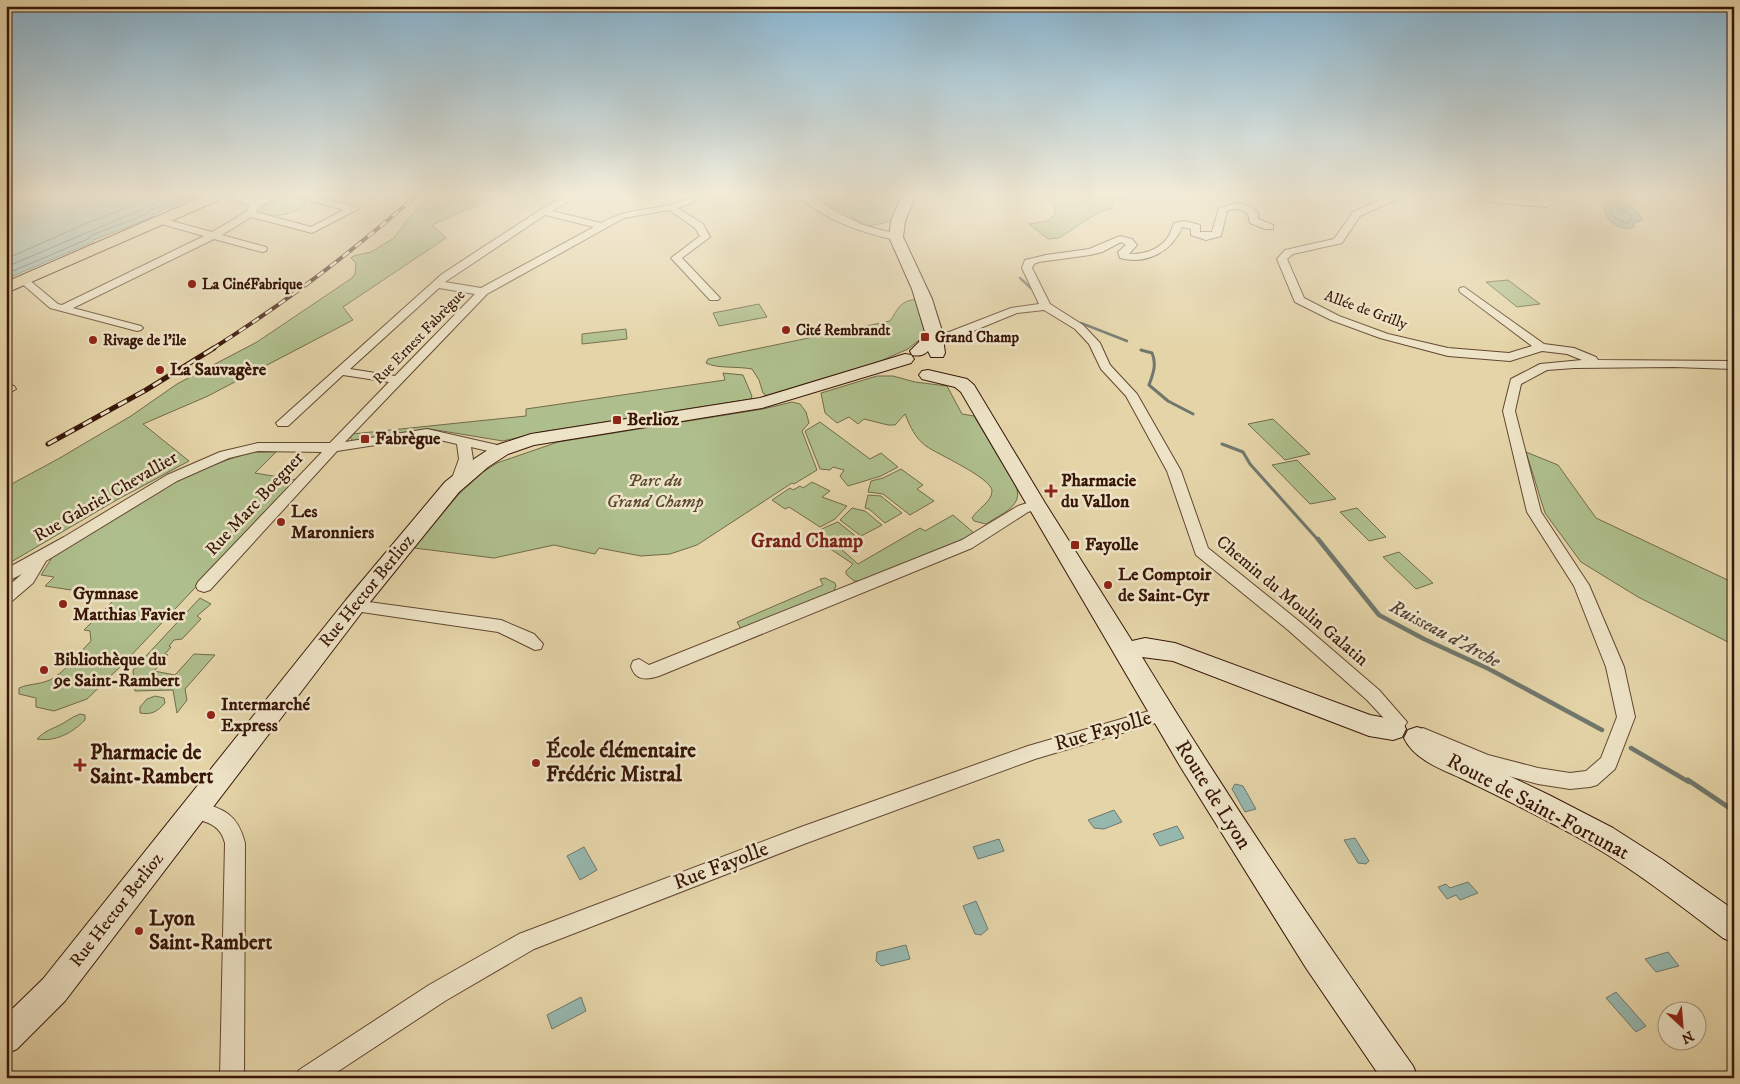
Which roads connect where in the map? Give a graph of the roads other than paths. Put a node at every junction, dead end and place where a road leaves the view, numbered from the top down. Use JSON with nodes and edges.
{"nodes":[{"id":1,"x":102,"y":247,"type":"edge"},
{"id":2,"x":190,"y":247,"type":"edge"},
{"id":3,"x":253,"y":247,"type":"edge"},
{"id":4,"x":491,"y":247,"type":"edge"},
{"id":5,"x":565,"y":247,"type":"edge"},
{"id":6,"x":692,"y":247,"type":"edge"},
{"id":7,"x":900,"y":247,"type":"edge"},
{"id":8,"x":1105,"y":247,"type":"edge"},
{"id":9,"x":1130,"y":247,"type":"edge"},
{"id":10,"x":1163,"y":247,"type":"edge"},
{"id":11,"x":1313,"y":247,"type":"edge"},
{"id":12,"x":262,"y":249,"type":"dead end"},
{"id":13,"x":24,"y":280,"type":"junction"},
{"id":14,"x":437,"y":284,"type":"junction"},
{"id":15,"x":6,"y":288,"type":"edge"},
{"id":16,"x":1464,"y":290,"type":"dead end"},
{"id":17,"x":483,"y":292,"type":"junction"},
{"id":18,"x":714,"y":298,"type":"dead end"},
{"id":19,"x":1046,"y":306,"type":"junction"},
{"id":20,"x":64,"y":308,"type":"junction"},
{"id":21,"x":137,"y":328,"type":"dead end"},
{"id":22,"x":1541,"y":347,"type":"junction"},
{"id":23,"x":938,"y":350,"type":"junction"},
{"id":24,"x":911,"y":361,"type":"junction"},
{"id":25,"x":1601,"y":364,"type":"junction"},
{"id":26,"x":1734,"y":365,"type":"edge"},
{"id":27,"x":340,"y":371,"type":"junction"},
{"id":28,"x":928,"y":375,"type":"junction"},
{"id":29,"x":398,"y":380,"type":"junction"},
{"id":30,"x":961,"y":383,"type":"junction"},
{"id":31,"x":283,"y":423,"type":"dead end"},
{"id":32,"x":463,"y":442,"type":"junction"},
{"id":33,"x":334,"y":447,"type":"junction"},
{"id":34,"x":494,"y":454,"type":"junction"},
{"id":35,"x":458,"y":481,"type":"junction"},
{"id":36,"x":1036,"y":505,"type":"junction"},
{"id":37,"x":39,"y":558,"type":"junction"},
{"id":38,"x":6,"y":576,"type":"edge"},
{"id":39,"x":204,"y":586,"type":"dead end"},
{"id":40,"x":6,"y":597,"type":"edge"},
{"id":41,"x":354,"y":606,"type":"junction"},
{"id":42,"x":535,"y":644,"type":"dead end"},
{"id":43,"x":1131,"y":659,"type":"junction"},
{"id":44,"x":639,"y":666,"type":"dead end"},
{"id":45,"x":1163,"y":714,"type":"junction"},
{"id":46,"x":1406,"y":731,"type":"junction"},
{"id":47,"x":196,"y":810,"type":"junction"},
{"id":48,"x":1734,"y":928,"type":"edge"},
{"id":49,"x":6,"y":1038,"type":"edge"},
{"id":50,"x":232,"y":1078,"type":"edge"},
{"id":51,"x":307,"y":1078,"type":"edge"},
{"id":52,"x":1401,"y":1078,"type":"edge"}],
"edges":[{"from":1,"to":13,"type":"main road"},
{"from":2,"to":20,"type":"street"},
{"from":3,"to":12,"type":"street"},
{"from":4,"to":14,"type":"street"},
{"from":5,"to":17,"type":"street","name":"Rue Ernest Fabrègue"},
{"from":6,"to":18,"type":"street"},
{"from":7,"to":23,"type":"street"},
{"from":8,"to":19,"type":"street","name":"Chemin du Moulin Galatin"},
{"from":9,"to":10,"type":"street","name":"Chemin du Moulin Galatin"},
{"from":11,"to":22,"type":"street","name":"Allée de Grilly"},
{"from":13,"to":15,"type":"main road"},
{"from":13,"to":20,"type":"street"},
{"from":14,"to":17,"type":"street"},
{"from":14,"to":27,"type":"street"},
{"from":16,"to":22,"type":"street"},
{"from":17,"to":29,"type":"street","name":"Rue Ernest Fabrègue"},
{"from":19,"to":23,"type":"street"},
{"from":19,"to":46,"type":"street","name":"Chemin du Moulin Galatin"},
{"from":20,"to":21,"type":"street"},
{"from":22,"to":25,"type":"street","name":"Allée de Grilly"},
{"from":23,"to":24,"type":"street"},
{"from":23,"to":28,"type":"street"},
{"from":23,"to":30,"type":"street"},
{"from":24,"to":28,"type":"street"},
{"from":24,"to":34,"type":"street","name":"Rue Hector Berlioz"},
{"from":25,"to":26,"type":"street"},
{"from":25,"to":46,"type":"street"},
{"from":27,"to":29,"type":"street"},
{"from":27,"to":31,"type":"street"},
{"from":28,"to":30,"type":"street"},
{"from":29,"to":33,"type":"street","name":"Rue Ernest Fabrègue"},
{"from":30,"to":36,"type":"street","name":"Route de Lyon"},
{"from":32,"to":33,"type":"street","name":"Rue Gabriel Chevallier"},
{"from":32,"to":34,"type":"street","name":"Rue Gabriel Chevallier"},
{"from":32,"to":35,"type":"street"},
{"from":33,"to":37,"type":"street","name":"Rue Gabriel Chevallier"},
{"from":33,"to":39,"type":"street","name":"Rue Marc Boegner"},
{"from":34,"to":35,"type":"street","name":"Rue Hector Berlioz"},
{"from":35,"to":41,"type":"street","name":"Rue Hector Berlioz"},
{"from":36,"to":43,"type":"street","name":"Route de Lyon"},
{"from":36,"to":44,"type":"street"},
{"from":37,"to":38,"type":"street","name":"Rue Gabriel Chevallier"},
{"from":37,"to":40,"type":"street"},
{"from":41,"to":42,"type":"street"},
{"from":41,"to":47,"type":"street","name":"Rue Hector Berlioz"},
{"from":43,"to":45,"type":"street","name":"Route de Lyon"},
{"from":43,"to":46,"type":"street","name":"Route de Saint-Fortunat"},
{"from":45,"to":51,"type":"street","name":"Rue Fayolle"},
{"from":45,"to":52,"type":"street","name":"Route de Lyon"},
{"from":46,"to":48,"type":"street","name":"Route de Saint-Fortunat"},
{"from":47,"to":49,"type":"street","name":"Rue Hector Berlioz"},
{"from":47,"to":50,"type":"street"}]}
